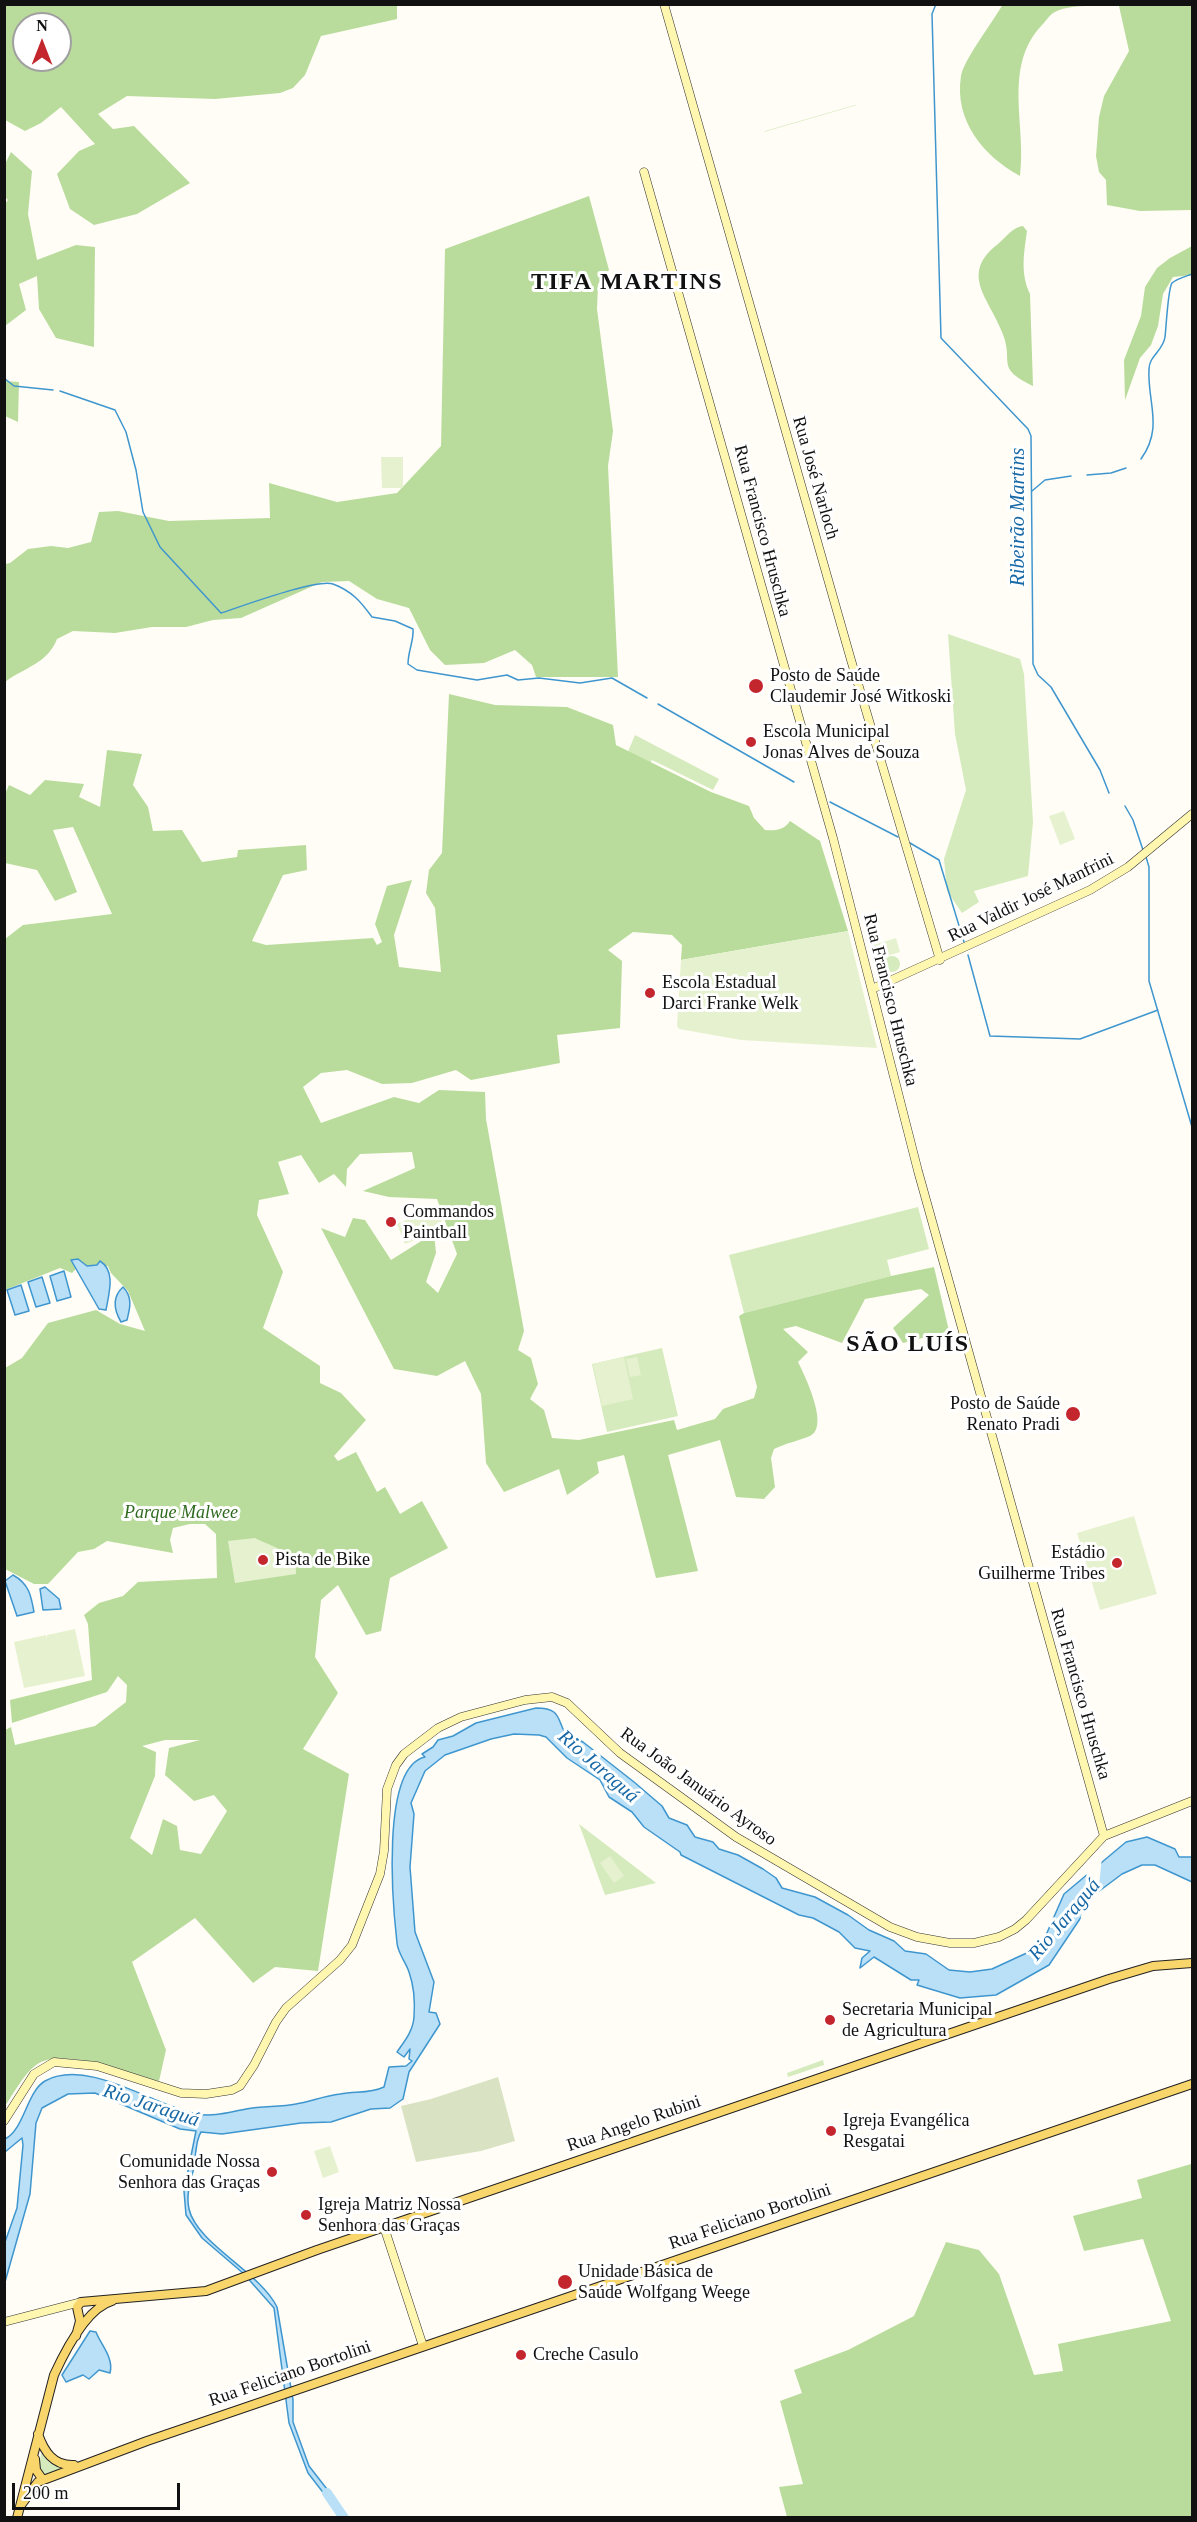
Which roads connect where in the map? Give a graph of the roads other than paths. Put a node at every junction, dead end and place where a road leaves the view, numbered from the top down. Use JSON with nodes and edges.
{"nodes":[{"id":1,"x":664,"y":4,"type":"edge"},
{"id":2,"x":644,"y":172,"type":"dead end"},
{"id":3,"x":1192,"y":814,"type":"edge"},
{"id":4,"x":940,"y":960,"type":"junction"},
{"id":5,"x":872,"y":989,"type":"junction"},
{"id":6,"x":1192,"y":1801,"type":"edge"},
{"id":7,"x":1104,"y":1836,"type":"junction"},
{"id":8,"x":1192,"y":1963,"type":"edge"},
{"id":9,"x":1192,"y":2084,"type":"edge"},
{"id":10,"x":4,"y":2121,"type":"edge"},
{"id":11,"x":384,"y":2227,"type":"junction"},
{"id":12,"x":122,"y":2298,"type":"junction"},
{"id":13,"x":81,"y":2305,"type":"junction"},
{"id":14,"x":4,"y":2322,"type":"edge"},
{"id":15,"x":76,"y":2336,"type":"junction"},
{"id":16,"x":423,"y":2346,"type":"junction"},
{"id":17,"x":37,"y":2437,"type":"junction"},
{"id":18,"x":81,"y":2465,"type":"junction"},
{"id":19,"x":43,"y":2480,"type":"junction"},
{"id":20,"x":21,"y":2505,"type":"junction"},
{"id":21,"x":17,"y":2517,"type":"edge"}],
"edges":[{"from":1,"to":4,"type":"main road","name":"Rua José Narloch"},
{"from":2,"to":5,"type":"main road","name":"Rua Francisco Hruschka"},
{"from":3,"to":4,"type":"main road","name":"Rua Valdir José Manfrini"},
{"from":4,"to":5,"type":"main road","name":"Rua Valdir José Manfrini"},
{"from":5,"to":7,"type":"main road","name":"Rua Francisco Hruschka"},
{"from":6,"to":7,"type":"main road","name":"Rua João Januário Ayroso"},
{"from":7,"to":10,"type":"main road","name":"Rua João Januário Ayroso"},
{"from":8,"to":11,"type":"main road","name":"Rua Angelo Rubini"},
{"from":9,"to":16,"type":"main road","name":"Rua Feliciano Bortolini"},
{"from":11,"to":12,"type":"main road","name":"Rua Angelo Rubini"},
{"from":11,"to":16,"type":"main road"},
{"from":12,"to":13,"type":"main road","name":"Rua Angelo Rubini"},
{"from":12,"to":15,"type":"main road"},
{"from":13,"to":14,"type":"main road"},
{"from":13,"to":15,"type":"main road"},
{"from":15,"to":17,"type":"main road"},
{"from":16,"to":18,"type":"main road","name":"Rua Feliciano Bortolini"},
{"from":17,"to":18,"type":"main road"},
{"from":17,"to":19,"type":"main road"},
{"from":17,"to":20,"type":"main road"},
{"from":18,"to":19,"type":"main road","name":"Rua Feliciano Bortolini"},
{"from":19,"to":20,"type":"main road","name":"Rua Feliciano Bortolini"},
{"from":20,"to":21,"type":"main road"}]}
